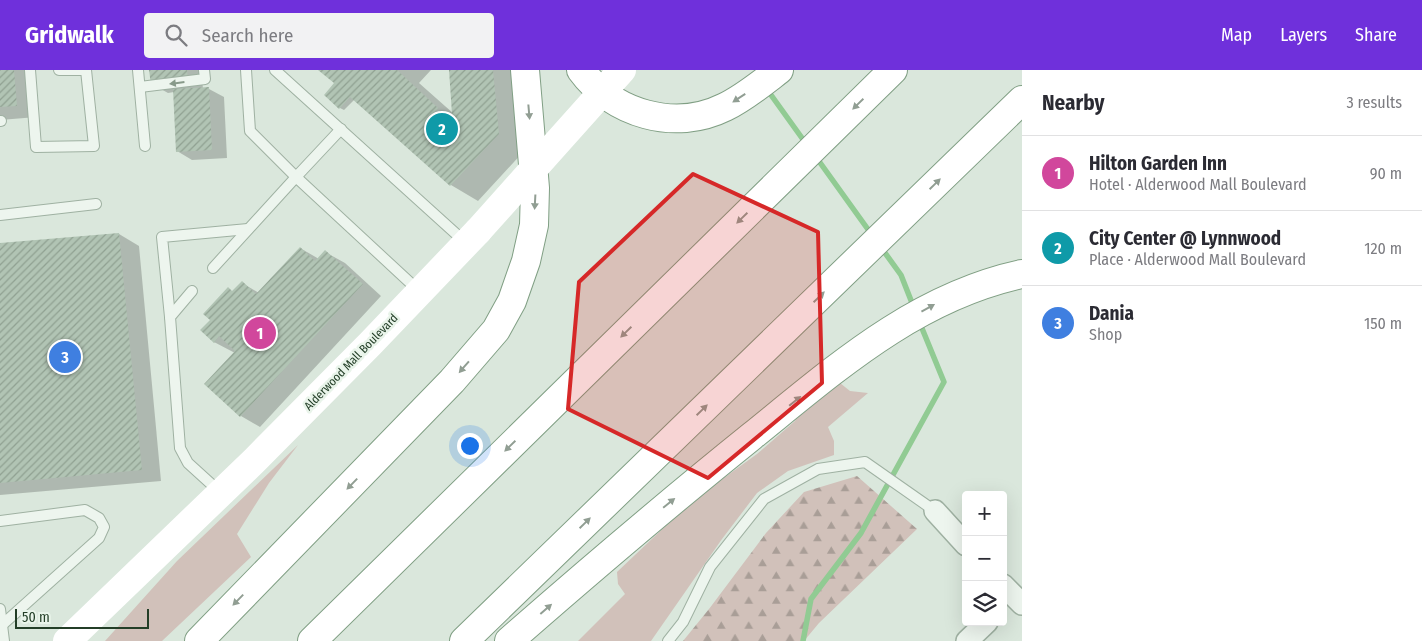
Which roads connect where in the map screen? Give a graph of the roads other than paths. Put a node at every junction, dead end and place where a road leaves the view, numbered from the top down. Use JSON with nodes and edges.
{"nodes":[{"id":1,"x":30,"y":70,"type":"edge"},
{"id":2,"x":59,"y":70,"type":"edge"},
{"id":3,"x":138,"y":70,"type":"edge"},
{"id":4,"x":204,"y":70,"type":"edge"},
{"id":5,"x":246,"y":70,"type":"edge"},
{"id":6,"x":275,"y":70,"type":"edge"},
{"id":7,"x":525,"y":70,"type":"edge"},
{"id":8,"x":581,"y":70,"type":"edge"},
{"id":9,"x":622,"y":70,"type":"edge"},
{"id":10,"x":779,"y":70,"type":"edge"},
{"id":11,"x":893,"y":70,"type":"edge"},
{"id":12,"x":140,"y":87,"type":"junction"},
{"id":13,"x":1022,"y":100,"type":"edge"},
{"id":14,"x":340,"y":129,"type":"junction"},
{"id":15,"x":145,"y":146,"type":"dead end"},
{"id":16,"x":296,"y":177,"type":"junction"},
{"id":17,"x":96,"y":204,"type":"dead end"},
{"id":18,"x":0,"y":215,"type":"edge"},
{"id":19,"x":248,"y":229,"type":"junction"},
{"id":20,"x":472,"y":237,"type":"junction"},
{"id":21,"x":213,"y":268,"type":"dead end"},
{"id":22,"x":1022,"y":274,"type":"edge"},
{"id":23,"x":192,"y":291,"type":"dead end"},
{"id":24,"x":420,"y":292,"type":"junction"},
{"id":25,"x":170,"y":318,"type":"junction"},
{"id":26,"x":220,"y":493,"type":"junction"},
{"id":27,"x":935,"y":511,"type":"joint"},
{"id":28,"x":0,"y":521,"type":"edge"},
{"id":29,"x":962,"y":541,"type":"edge"},
{"id":30,"x":0,"y":609,"type":"edge"},
{"id":31,"x":2,"y":625,"type":"junction"},
{"id":32,"x":983,"y":626,"type":"edge"},
{"id":33,"x":4,"y":641,"type":"edge"},
{"id":34,"x":67,"y":641,"type":"edge"},
{"id":35,"x":199,"y":641,"type":"edge"},
{"id":36,"x":312,"y":641,"type":"edge"},
{"id":37,"x":464,"y":641,"type":"edge"},
{"id":38,"x":509,"y":641,"type":"edge"},
{"id":39,"x":668,"y":641,"type":"edge"},
{"id":40,"x":967,"y":641,"type":"edge"}],
"edges":[{"from":1,"to":2,"type":"lane"},
{"from":3,"to":12,"type":"lane"},
{"from":4,"to":12,"type":"lane","one_way":true},
{"from":5,"to":16,"type":"lane"},
{"from":6,"to":14,"type":"lane"},
{"from":7,"to":35,"type":"main road","one_way":true},
{"from":10,"to":8,"type":"main road","one_way":true},
{"from":9,"to":20,"type":"main road","name":"Alderwood Mall Boulevard","bridge":true},
{"from":11,"to":36,"type":"main road","one_way":true},
{"from":12,"to":15,"type":"lane"},
{"from":37,"to":13,"type":"main road","one_way":true},
{"from":14,"to":16,"type":"lane"},
{"from":14,"to":20,"type":"lane"},
{"from":16,"to":19,"type":"lane"},
{"from":16,"to":24,"type":"lane"},
{"from":17,"to":18,"type":"lane"},
{"from":19,"to":21,"type":"lane"},
{"from":19,"to":25,"type":"lane"},
{"from":20,"to":24,"type":"main road","name":"Alderwood Mall Boulevard"},
{"from":38,"to":22,"type":"main road","one_way":true},
{"from":23,"to":25,"type":"lane"},
{"from":24,"to":26,"type":"main road","name":"Alderwood Mall Boulevard"},
{"from":25,"to":26,"type":"lane"},
{"from":26,"to":34,"type":"main road","name":"Alderwood Mall Boulevard"},
{"from":27,"to":29,"type":"street"},
{"from":27,"to":39,"type":"lane"},
{"from":28,"to":31,"type":"lane"},
{"from":30,"to":31,"type":"lane"},
{"from":31,"to":33,"type":"lane"},
{"from":32,"to":40,"type":"street"}]}
